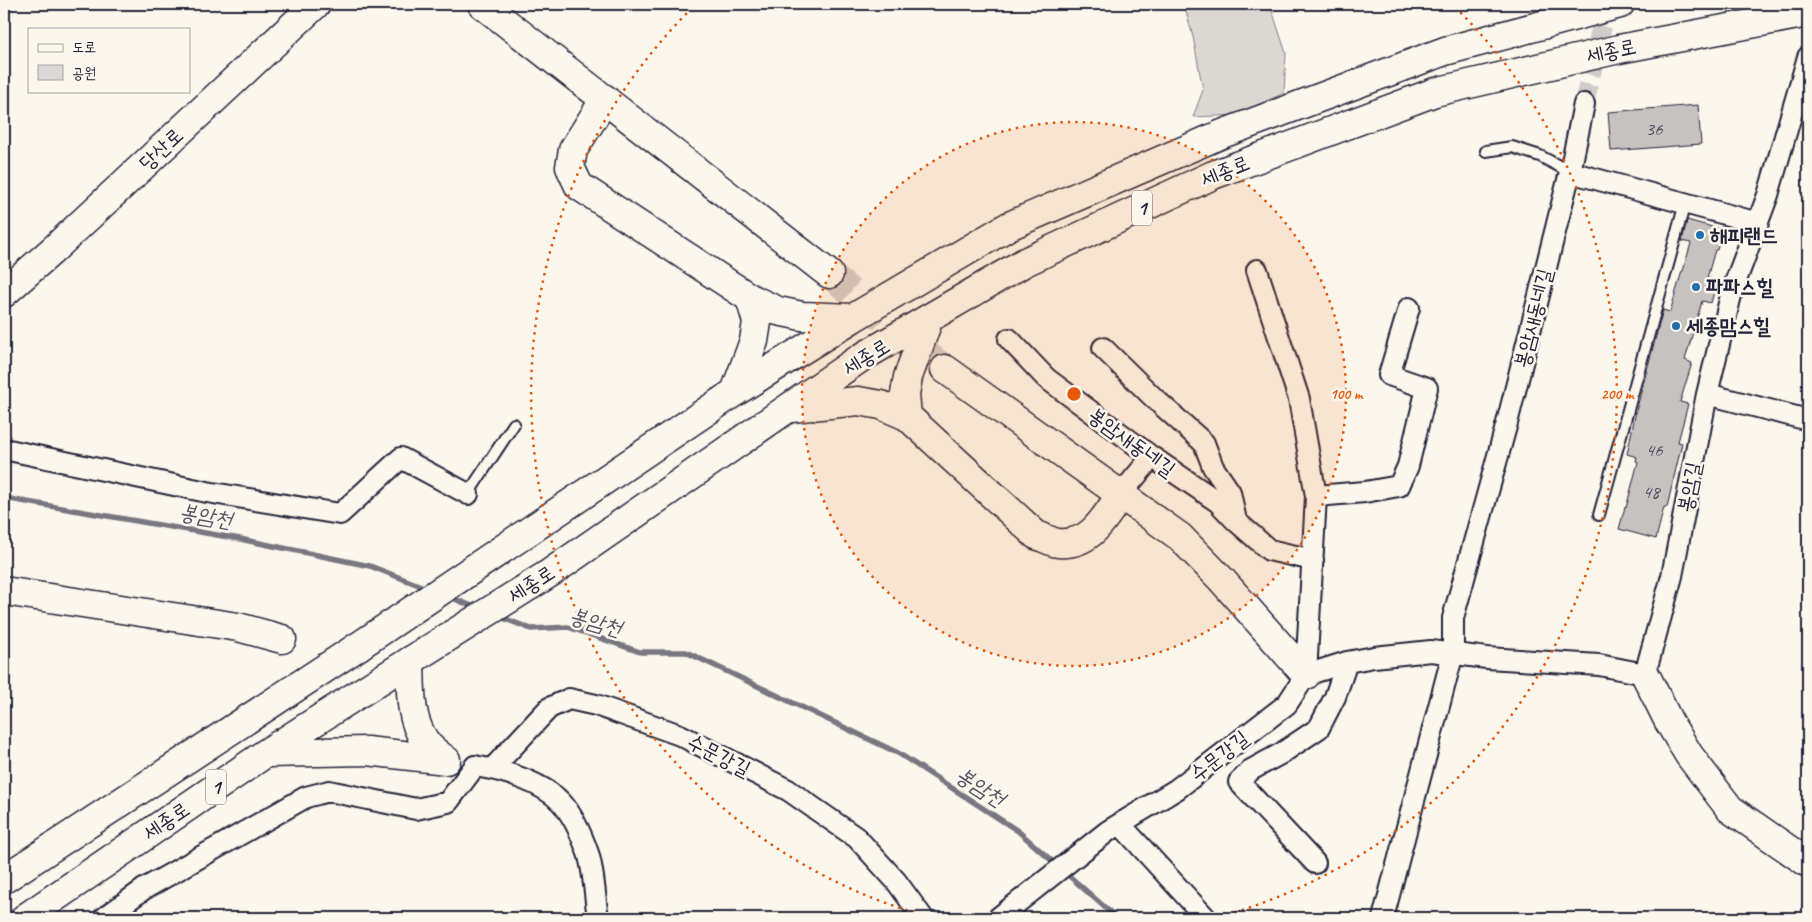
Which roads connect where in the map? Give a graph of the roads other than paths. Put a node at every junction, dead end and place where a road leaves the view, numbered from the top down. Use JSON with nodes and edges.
{"nodes":[{"id":1,"x":316,"y":4,"type":"edge"},
{"id":2,"x":482,"y":4,"type":"edge"},
{"id":3,"x":1620,"y":4,"type":"edge"},
{"id":4,"x":1760,"y":11,"type":"dead end"},
{"id":5,"x":1808,"y":13,"type":"edge"},
{"id":6,"x":1619,"y":49,"type":"junction"},
{"id":7,"x":1808,"y":57,"type":"edge"},
{"id":8,"x":605,"y":99,"type":"junction"},
{"id":9,"x":1584,"y":104,"type":"tunnel mouth"},
{"id":10,"x":1486,"y":151,"type":"dead end"},
{"id":11,"x":1570,"y":172,"type":"junction"},
{"id":12,"x":1685,"y":204,"type":"junction"},
{"id":13,"x":1758,"y":223,"type":"junction"},
{"id":14,"x":1257,"y":270,"type":"dead end"},
{"id":15,"x":829,"y":274,"type":"tunnel mouth"},
{"id":16,"x":4,"y":292,"type":"edge"},
{"id":17,"x":750,"y":298,"type":"junction"},
{"id":18,"x":1409,"y":308,"type":"dead end"},
{"id":19,"x":853,"y":318,"type":"junction"},
{"id":20,"x":929,"y":318,"type":"junction"},
{"id":21,"x":1009,"y":339,"type":"dead end"},
{"id":22,"x":1103,"y":348,"type":"dead end"},
{"id":23,"x":945,"y":369,"type":"tunnel mouth"},
{"id":24,"x":735,"y":392,"type":"junction"},
{"id":25,"x":1707,"y":394,"type":"junction"},
{"id":26,"x":788,"y":408,"type":"junction"},
{"id":27,"x":907,"y":416,"type":"junction"},
{"id":28,"x":1808,"y":420,"type":"edge"},
{"id":29,"x":514,"y":424,"type":"dead end"},
{"id":30,"x":4,"y":449,"type":"edge"},
{"id":31,"x":1152,"y":457,"type":"junction"},
{"id":32,"x":468,"y":494,"type":"joint"},
{"id":33,"x":1120,"y":494,"type":"junction"},
{"id":34,"x":1316,"y":496,"type":"junction"},
{"id":35,"x":1599,"y":515,"type":"dead end"},
{"id":36,"x":1236,"y":521,"type":"junction"},
{"id":37,"x":1313,"y":560,"type":"junction"},
{"id":38,"x":4,"y":591,"type":"edge"},
{"id":39,"x":282,"y":639,"type":"dead end"},
{"id":40,"x":1453,"y":653,"type":"junction"},
{"id":41,"x":410,"y":661,"type":"junction"},
{"id":42,"x":1347,"y":662,"type":"junction"},
{"id":43,"x":1646,"y":674,"type":"junction"},
{"id":44,"x":1306,"y":675,"type":"junction"},
{"id":45,"x":266,"y":753,"type":"junction"},
{"id":46,"x":446,"y":760,"type":"junction"},
{"id":47,"x":484,"y":767,"type":"junction"},
{"id":48,"x":1114,"y":827,"type":"junction"},
{"id":49,"x":1315,"y":864,"type":"dead end"},
{"id":50,"x":1808,"y":864,"type":"edge"},
{"id":51,"x":4,"y":879,"type":"edge"},
{"id":52,"x":25,"y":918,"type":"edge"},
{"id":53,"x":104,"y":918,"type":"edge"},
{"id":54,"x":598,"y":918,"type":"edge"},
{"id":55,"x":923,"y":918,"type":"edge"},
{"id":56,"x":998,"y":918,"type":"edge"},
{"id":57,"x":1206,"y":918,"type":"edge"},
{"id":58,"x":1383,"y":918,"type":"edge"}],
"edges":[{"from":1,"to":16,"type":"main road","name":"당산로"},
{"from":2,"to":8,"type":"main road"},
{"from":3,"to":19,"type":"main road","name":"세종로","number":"1"},
{"from":4,"to":6,"type":"lane"},
{"from":5,"to":6,"type":"main road","name":"세종로","number":"1"},
{"from":6,"to":20,"type":"main road","name":"세종로","number":"1"},
{"from":7,"to":13,"type":"street","name":"봉암길"},
{"from":8,"to":15,"type":"main road"},
{"from":8,"to":17,"type":"main road"},
{"from":9,"to":11,"type":"street","name":"봉암새동네길"},
{"from":10,"to":11,"type":"lane"},
{"from":11,"to":12,"type":"street"},
{"from":11,"to":40,"type":"street","name":"봉암새동네길"},
{"from":12,"to":13,"type":"street"},
{"from":12,"to":35,"type":"lane"},
{"from":13,"to":25,"type":"street","name":"봉암길"},
{"from":14,"to":34,"type":"street"},
{"from":17,"to":19,"type":"main road"},
{"from":17,"to":24,"type":"main road"},
{"from":18,"to":34,"type":"street"},
{"from":19,"to":24,"type":"main road","name":"세종로","number":"1"},
{"from":20,"to":26,"type":"main road","name":"세종로","number":"1"},
{"from":20,"to":27,"type":"main road"},
{"from":21,"to":31,"type":"street","name":"봉암새동네길"},
{"from":22,"to":36,"type":"street","name":"봉암새동네길"},
{"from":23,"to":33,"type":"main road"},
{"from":24,"to":51,"type":"main road","name":"세종로","number":"1"},
{"from":25,"to":28,"type":"street"},
{"from":25,"to":43,"type":"street","name":"봉암길"},
{"from":26,"to":27,"type":"main road"},
{"from":26,"to":41,"type":"main road","name":"세종로","number":"1"},
{"from":27,"to":33,"type":"main road"},
{"from":29,"to":32,"type":"lane"},
{"from":30,"to":32,"type":"street"},
{"from":31,"to":33,"type":"street"},
{"from":31,"to":36,"type":"street","name":"봉암새동네길"},
{"from":33,"to":44,"type":"main road"},
{"from":34,"to":37,"type":"street"},
{"from":36,"to":37,"type":"street","name":"봉암새동네길"},
{"from":37,"to":44,"type":"street"},
{"from":38,"to":39,"type":"main road"},
{"from":40,"to":42,"type":"street"},
{"from":40,"to":43,"type":"street"},
{"from":40,"to":58,"type":"street","name":"봉암새동네길"},
{"from":41,"to":45,"type":"main road","name":"세종로","number":"1"},
{"from":41,"to":46,"type":"main road"},
{"from":42,"to":44,"type":"street"},
{"from":42,"to":49,"type":"street"},
{"from":43,"to":50,"type":"main road"},
{"from":44,"to":48,"type":"street","name":"수문강길"},
{"from":45,"to":46,"type":"main road"},
{"from":45,"to":52,"type":"main road","name":"세종로","number":"1"},
{"from":46,"to":47,"type":"street"},
{"from":47,"to":53,"type":"street","name":"수문강길"},
{"from":47,"to":54,"type":"street"},
{"from":47,"to":55,"type":"street","name":"수문강길"},
{"from":48,"to":56,"type":"street","name":"수문강길"},
{"from":48,"to":57,"type":"street"}]}
